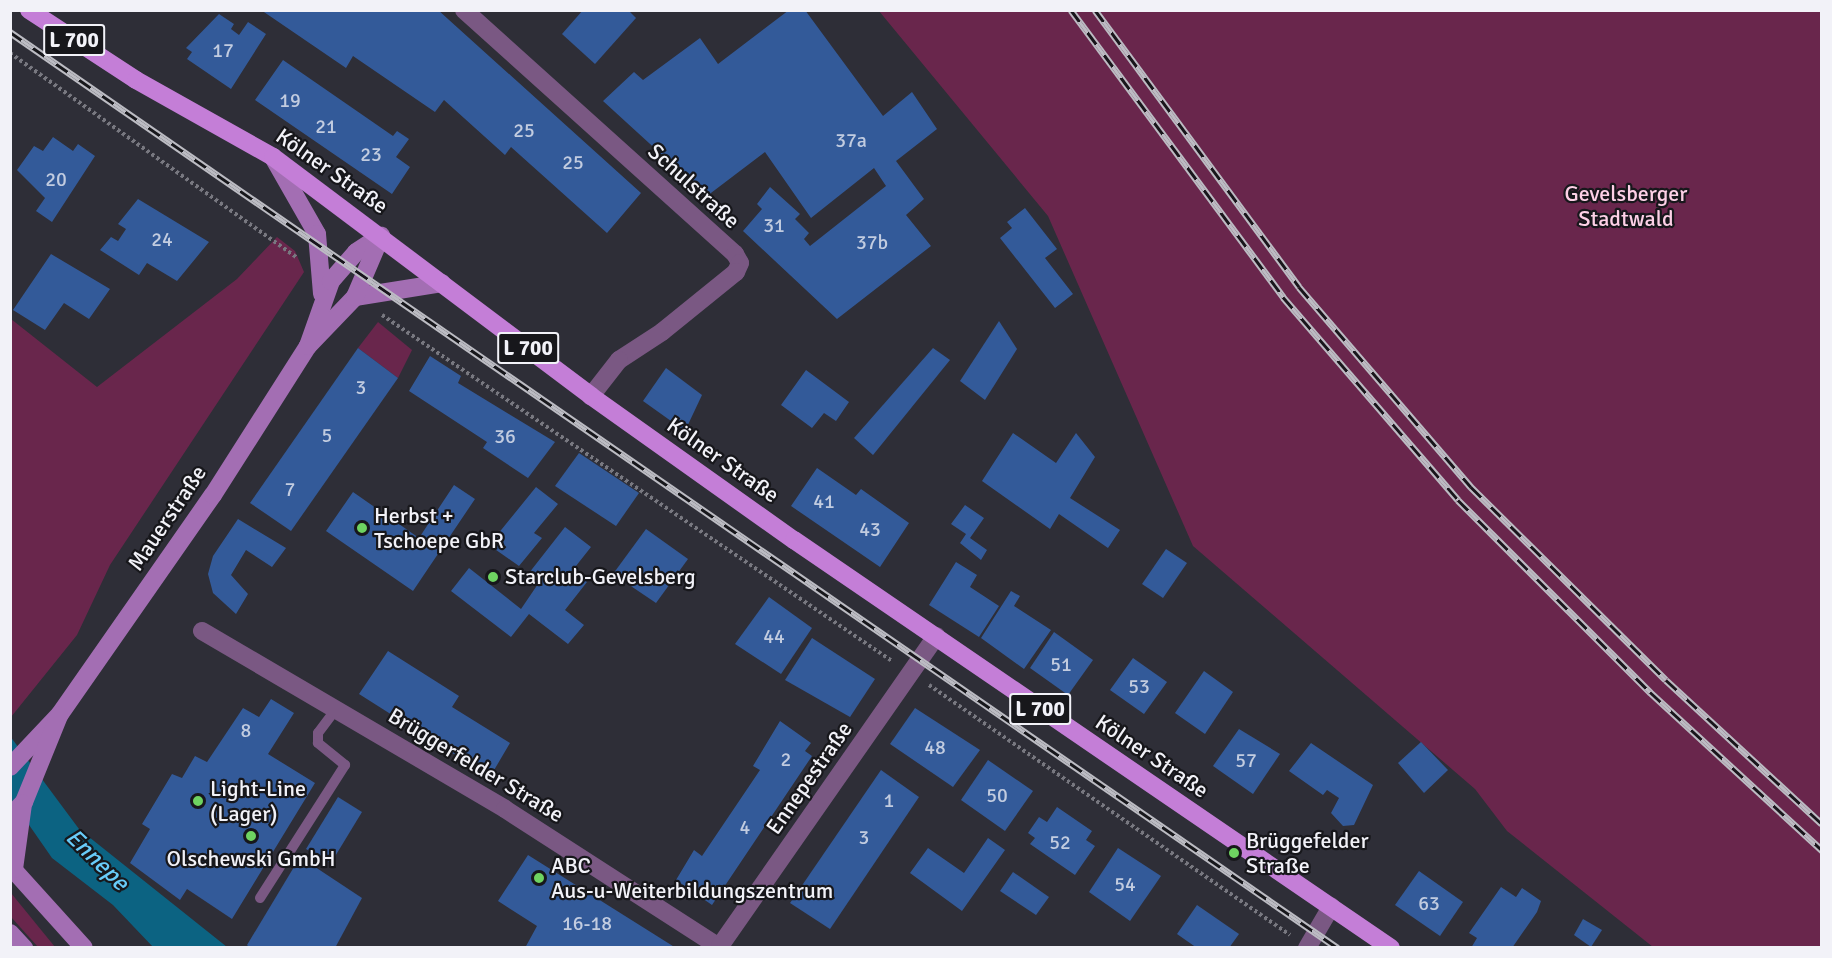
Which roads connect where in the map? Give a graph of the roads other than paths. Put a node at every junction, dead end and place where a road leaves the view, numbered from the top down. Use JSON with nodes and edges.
{"nodes":[{"id":1,"x":29,"y":10,"type":"edge"},
{"id":2,"x":464,"y":10,"type":"edge"},
{"id":3,"x":273,"y":157,"type":"junction"},
{"id":4,"x":381,"y":236,"type":"junction"},
{"id":5,"x":442,"y":283,"type":"junction"},
{"id":6,"x":322,"y":286,"type":"junction"},
{"id":7,"x":355,"y":297,"type":"junction"},
{"id":8,"x":309,"y":346,"type":"junction"},
{"id":9,"x":591,"y":396,"type":"junction"},
{"id":10,"x":202,"y":631,"type":"dead end"},
{"id":11,"x":936,"y":636,"type":"junction"},
{"id":12,"x":336,"y":709,"type":"junction"},
{"id":13,"x":60,"y":714,"type":"junction"},
{"id":14,"x":29,"y":742,"type":"junction"},
{"id":15,"x":10,"y":748,"type":"edge"},
{"id":16,"x":10,"y":767,"type":"edge"},
{"id":17,"x":24,"y":802,"type":"junction"},
{"id":18,"x":10,"y":816,"type":"edge"},
{"id":19,"x":12,"y":868,"type":"edge"},
{"id":20,"x":260,"y":898,"type":"dead end"},
{"id":21,"x":1331,"y":907,"type":"junction"},
{"id":22,"x":10,"y":933,"type":"edge"},
{"id":23,"x":714,"y":945,"type":"edge"},
{"id":24,"x":1307,"y":947,"type":"edge"},
{"id":25,"x":24,"y":948,"type":"edge"},
{"id":26,"x":84,"y":948,"type":"edge"},
{"id":27,"x":1391,"y":948,"type":"edge"}],
"edges":[{"from":1,"to":3,"type":"main road","name":"Kölner Straße","number":"L 700"},
{"from":2,"to":9,"type":"street","name":"Schulstraße"},
{"from":3,"to":4,"type":"main road","name":"Kölner Straße","number":"L 700"},
{"from":3,"to":6,"type":"main road"},
{"from":4,"to":5,"type":"main road","name":"Kölner Straße","number":"L 700"},
{"from":4,"to":6,"type":"main road","name":"Mauerstraße"},
{"from":4,"to":7,"type":"main road","name":"Mauerstraße"},
{"from":5,"to":7,"type":"main road"},
{"from":5,"to":9,"type":"main road","name":"Kölner Straße","number":"L 700"},
{"from":6,"to":8,"type":"main road","name":"Mauerstraße"},
{"from":7,"to":8,"type":"main road","name":"Mauerstraße"},
{"from":8,"to":13,"type":"main road","name":"Mauerstraße"},
{"from":9,"to":11,"type":"main road","name":"Kölner Straße","number":"L 700"},
{"from":10,"to":12,"type":"street","name":"Brüggerfelder Straße"},
{"from":11,"to":21,"type":"main road","name":"Kölner Straße","number":"L 700"},
{"from":11,"to":23,"type":"street","name":"Ennepestraße"},
{"from":12,"to":20,"type":"lane"},
{"from":12,"to":23,"type":"street","name":"Brüggerfelder Straße"},
{"from":13,"to":14,"type":"main road","name":"Mauerstraße"},
{"from":13,"to":17,"type":"main road","name":"Mauerstraße"},
{"from":14,"to":15,"type":"main road"},
{"from":14,"to":16,"type":"main road","name":"Mauerstraße"},
{"from":17,"to":18,"type":"main road","name":"Mauerstraße"},
{"from":17,"to":19,"type":"main road"},
{"from":19,"to":26,"type":"main road"},
{"from":21,"to":24,"type":"street"},
{"from":21,"to":27,"type":"main road","name":"Kölner Straße","number":"L 700"},
{"from":22,"to":25,"type":"main road"}]}
